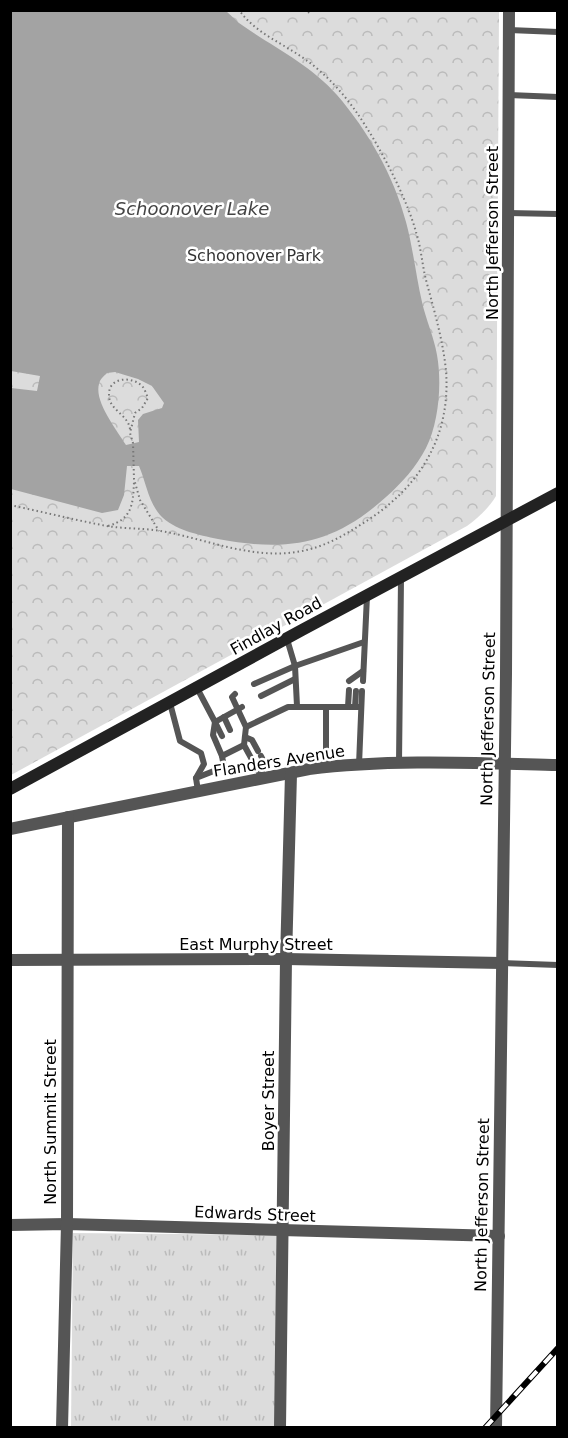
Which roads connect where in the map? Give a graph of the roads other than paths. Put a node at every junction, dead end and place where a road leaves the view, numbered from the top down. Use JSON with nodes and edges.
{"nodes":[{"id":1,"x":509,"y":10,"type":"edge"},
{"id":2,"x":509,"y":30,"type":"junction"},
{"id":3,"x":558,"y":32,"type":"edge"},
{"id":4,"x":509,"y":95,"type":"junction"},
{"id":5,"x":558,"y":97,"type":"edge"},
{"id":6,"x":508,"y":213,"type":"junction"},
{"id":7,"x":558,"y":214,"type":"edge"},
{"id":8,"x":558,"y":494,"type":"edge"},
{"id":9,"x":506,"y":521,"type":"junction"},
{"id":10,"x":401,"y":578,"type":"junction"},
{"id":11,"x":367,"y":596,"type":"junction"},
{"id":12,"x":287,"y":639,"type":"junction"},
{"id":13,"x":364,"y":642,"type":"junction"},
{"id":14,"x":294,"y":666,"type":"junction"},
{"id":15,"x":358,"y":678,"type":"dead end"},
{"id":16,"x":295,"y":679,"type":"junction"},
{"id":17,"x":254,"y":684,"type":"dead end"},
{"id":18,"x":197,"y":688,"type":"junction"},
{"id":19,"x":235,"y":694,"type":"dead end"},
{"id":20,"x":261,"y":696,"type":"dead end"},
{"id":21,"x":170,"y":703,"type":"junction"},
{"id":22,"x":297,"y":705,"type":"junction"},
{"id":23,"x":326,"y":707,"type":"junction"},
{"id":24,"x":355,"y":707,"type":"junction"},
{"id":25,"x":240,"y":708,"type":"junction"},
{"id":26,"x":224,"y":717,"type":"junction"},
{"id":27,"x":215,"y":722,"type":"junction"},
{"id":28,"x":246,"y":727,"type":"junction"},
{"id":29,"x":230,"y":730,"type":"dead end"},
{"id":30,"x":222,"y":736,"type":"dead end"},
{"id":31,"x":245,"y":737,"type":"junction"},
{"id":32,"x":240,"y":745,"type":"junction"},
{"id":33,"x":222,"y":756,"type":"junction"},
{"id":34,"x":399,"y":764,"type":"junction"},
{"id":35,"x":504,"y":764,"type":"junction"},
{"id":36,"x":358,"y":765,"type":"junction"},
{"id":37,"x":558,"y":765,"type":"edge"},
{"id":38,"x":326,"y":767,"type":"junction"},
{"id":39,"x":291,"y":774,"type":"junction"},
{"id":40,"x":196,"y":777,"type":"junction"},
{"id":41,"x":261,"y":777,"type":"junction"},
{"id":42,"x":10,"y":789,"type":"edge"},
{"id":43,"x":198,"y":791,"type":"junction"},
{"id":44,"x":68,"y":817,"type":"junction"},
{"id":45,"x":10,"y":830,"type":"edge"},
{"id":46,"x":286,"y":958,"type":"junction"},
{"id":47,"x":10,"y":960,"type":"edge"},
{"id":48,"x":68,"y":960,"type":"junction"},
{"id":49,"x":502,"y":963,"type":"junction"},
{"id":50,"x":558,"y":965,"type":"edge"},
{"id":51,"x":67,"y":1224,"type":"junction"},
{"id":52,"x":10,"y":1225,"type":"edge"},
{"id":53,"x":284,"y":1231,"type":"junction"},
{"id":54,"x":499,"y":1236,"type":"junction"},
{"id":55,"x":62,"y":1428,"type":"edge"},
{"id":56,"x":280,"y":1428,"type":"edge"},
{"id":57,"x":496,"y":1428,"type":"edge"}],
"edges":[{"from":1,"to":2,"type":"street","name":"North Jefferson Street"},
{"from":2,"to":3,"type":"lane"},
{"from":2,"to":4,"type":"street","name":"North Jefferson Street"},
{"from":4,"to":5,"type":"lane"},
{"from":4,"to":6,"type":"street","name":"North Jefferson Street"},
{"from":6,"to":7,"type":"lane"},
{"from":6,"to":9,"type":"street","name":"North Jefferson Street"},
{"from":8,"to":9,"type":"main road","name":"Findlay Road"},
{"from":9,"to":10,"type":"main road","name":"Findlay Road"},
{"from":9,"to":35,"type":"street","name":"North Jefferson Street"},
{"from":10,"to":11,"type":"main road","name":"Findlay Road"},
{"from":10,"to":34,"type":"lane"},
{"from":11,"to":12,"type":"main road","name":"Findlay Road"},
{"from":11,"to":13,"type":"lane"},
{"from":12,"to":14,"type":"lane"},
{"from":12,"to":18,"type":"main road","name":"Findlay Road"},
{"from":13,"to":14,"type":"lane"},
{"from":13,"to":15,"type":"lane"},
{"from":14,"to":16,"type":"lane"},
{"from":14,"to":17,"type":"lane"},
{"from":16,"to":20,"type":"lane"},
{"from":16,"to":22,"type":"lane"},
{"from":18,"to":21,"type":"main road","name":"Findlay Road"},
{"from":18,"to":27,"type":"lane"},
{"from":19,"to":25,"type":"lane"},
{"from":21,"to":40,"type":"lane"},
{"from":21,"to":42,"type":"main road","name":"Findlay Road"},
{"from":22,"to":23,"type":"lane"},
{"from":22,"to":28,"type":"lane"},
{"from":23,"to":24,"type":"lane"},
{"from":23,"to":38,"type":"lane"},
{"from":24,"to":24,"type":"lane"},
{"from":24,"to":36,"type":"lane"},
{"from":25,"to":26,"type":"lane"},
{"from":25,"to":28,"type":"lane"},
{"from":26,"to":27,"type":"lane"},
{"from":26,"to":29,"type":"lane"},
{"from":27,"to":30,"type":"lane"},
{"from":27,"to":33,"type":"lane"},
{"from":28,"to":31,"type":"lane"},
{"from":31,"to":32,"type":"lane"},
{"from":31,"to":41,"type":"lane"},
{"from":32,"to":33,"type":"lane"},
{"from":32,"to":41,"type":"lane"},
{"from":33,"to":40,"type":"lane"},
{"from":34,"to":35,"type":"street","name":"Flanders Avenue"},
{"from":34,"to":36,"type":"street","name":"Flanders Avenue"},
{"from":35,"to":37,"type":"street","name":"Flanders Avenue"},
{"from":35,"to":49,"type":"street","name":"North Jefferson Street"},
{"from":36,"to":38,"type":"street","name":"Flanders Avenue"},
{"from":38,"to":39,"type":"street","name":"Flanders Avenue"},
{"from":39,"to":41,"type":"street","name":"Flanders Avenue"},
{"from":39,"to":46,"type":"street","name":"Boyer Street"},
{"from":40,"to":43,"type":"lane"},
{"from":41,"to":43,"type":"street","name":"Flanders Avenue"},
{"from":43,"to":44,"type":"street","name":"Flanders Avenue"},
{"from":44,"to":45,"type":"street","name":"Flanders Avenue"},
{"from":44,"to":48,"type":"street","name":"North Summit Street"},
{"from":46,"to":48,"type":"street","name":"East Murphy Street"},
{"from":46,"to":49,"type":"street","name":"East Murphy Street"},
{"from":46,"to":53,"type":"street","name":"Boyer Street"},
{"from":47,"to":48,"type":"street","name":"East Murphy Street"},
{"from":48,"to":51,"type":"street","name":"North Summit Street"},
{"from":49,"to":50,"type":"lane"},
{"from":49,"to":54,"type":"street","name":"North Jefferson Street"},
{"from":51,"to":52,"type":"street","name":"Edwards Street"},
{"from":51,"to":53,"type":"street","name":"Edwards Street"},
{"from":51,"to":55,"type":"street","name":"North Summit Street"},
{"from":53,"to":54,"type":"street","name":"Edwards Street"},
{"from":53,"to":56,"type":"street","name":"Boyer Street"},
{"from":54,"to":57,"type":"street","name":"North Jefferson Street"}]}
